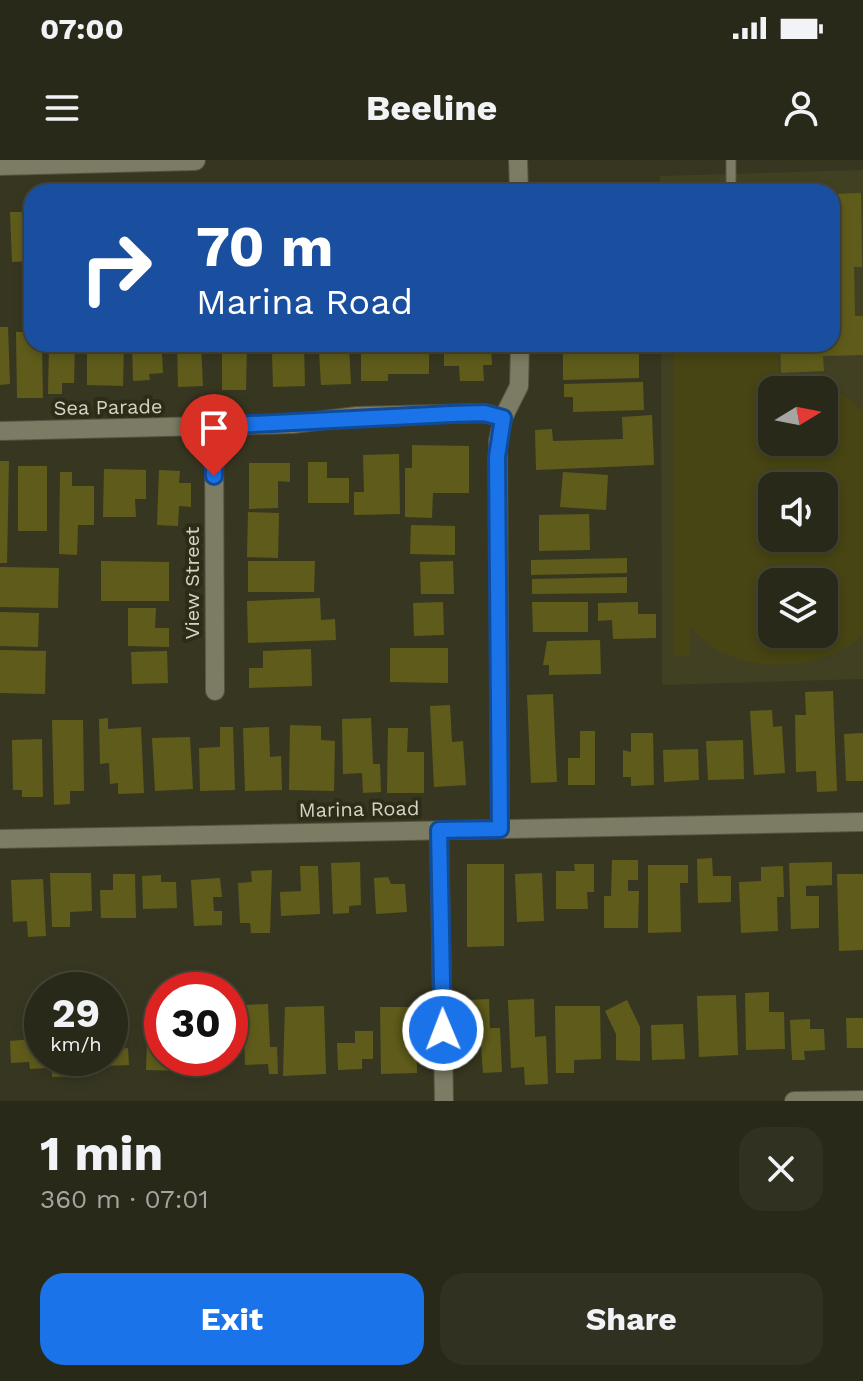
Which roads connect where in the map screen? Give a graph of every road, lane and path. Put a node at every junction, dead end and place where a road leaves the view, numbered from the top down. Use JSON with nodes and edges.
{"nodes":[{"id":1,"x":195,"y":160,"type":"edge"},
{"id":2,"x":518,"y":160,"type":"edge"},
{"id":3,"x":731,"y":160,"type":"edge"},
{"id":4,"x":0,"y":165,"type":"edge"},
{"id":5,"x":519,"y":184,"type":"edge"},
{"id":6,"x":731,"y":184,"type":"edge"},
{"id":7,"x":520,"y":352,"type":"edge"},
{"id":8,"x":503,"y":418,"type":"junction"},
{"id":9,"x":214,"y":426,"type":"junction"},
{"id":10,"x":0,"y":431,"type":"edge"},
{"id":11,"x":215,"y":691,"type":"dead end"},
{"id":12,"x":863,"y":822,"type":"edge"},
{"id":13,"x":500,"y":829,"type":"junction"},
{"id":14,"x":439,"y":830,"type":"junction"},
{"id":15,"x":0,"y":839,"type":"edge"},
{"id":16,"x":863,"y":1100,"type":"edge"},
{"id":17,"x":444,"y":1101,"type":"edge"},
{"id":18,"x":794,"y":1101,"type":"edge"}],
"edges":[{"from":1,"to":4,"type":"main road"},
{"from":2,"to":5,"type":"street"},
{"from":3,"to":6,"type":"lane"},
{"from":7,"to":8,"type":"street"},
{"from":8,"to":9,"type":"street","name":"Sea Parade"},
{"from":8,"to":13,"type":"street"},
{"from":9,"to":10,"type":"street","name":"Sea Parade"},
{"from":9,"to":11,"type":"street","name":"View Street"},
{"from":12,"to":13,"type":"street","name":"Marina Road"},
{"from":13,"to":14,"type":"street","name":"Marina Road"},
{"from":14,"to":15,"type":"street","name":"Marina Road"},
{"from":14,"to":17,"type":"street"},
{"from":16,"to":18,"type":"street"}]}
